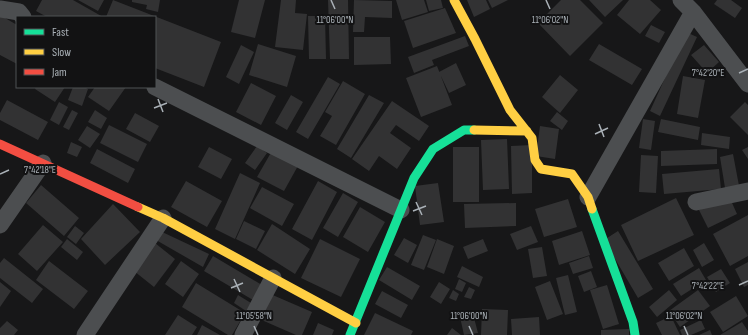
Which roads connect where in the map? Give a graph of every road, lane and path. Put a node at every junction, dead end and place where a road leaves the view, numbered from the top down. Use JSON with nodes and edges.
{"nodes":[{"id":1,"x":454,"y":0,"type":"edge"},
{"id":2,"x":681,"y":0,"type":"edge"},
{"id":3,"x":0,"y":8,"type":"edge"},
{"id":4,"x":693,"y":12,"type":"junction"},
{"id":5,"x":22,"y":16,"type":"edge"},
{"id":6,"x":748,"y":84,"type":"edge"},
{"id":7,"x":156,"y":88,"type":"edge"},
{"id":8,"x":527,"y":131,"type":"junction"},
{"id":9,"x":0,"y":144,"type":"edge"},
{"id":10,"x":43,"y":163,"type":"junction"},
{"id":11,"x":748,"y":191,"type":"edge"},
{"id":12,"x":588,"y":197,"type":"junction"},
{"id":13,"x":696,"y":202,"type":"dead end"},
{"id":14,"x":401,"y":210,"type":"junction"},
{"id":15,"x":163,"y":218,"type":"junction"},
{"id":16,"x":0,"y":225,"type":"edge"},
{"id":17,"x":273,"y":278,"type":"junction"},
{"id":18,"x":356,"y":323,"type":"junction"},
{"id":19,"x":85,"y":335,"type":"edge"},
{"id":20,"x":243,"y":335,"type":"edge"},
{"id":21,"x":350,"y":335,"type":"edge"},
{"id":22,"x":635,"y":335,"type":"edge"}],
"edges":[{"from":1,"to":8,"type":"street"},
{"from":2,"to":4,"type":"street"},
{"from":3,"to":5,"type":"street"},
{"from":4,"to":6,"type":"street"},
{"from":4,"to":12,"type":"street"},
{"from":7,"to":14,"type":"street"},
{"from":8,"to":12,"type":"street"},
{"from":8,"to":14,"type":"street"},
{"from":9,"to":10,"type":"street"},
{"from":10,"to":15,"type":"street"},
{"from":10,"to":16,"type":"street"},
{"from":11,"to":13,"type":"street"},
{"from":12,"to":22,"type":"street"},
{"from":14,"to":18,"type":"street"},
{"from":15,"to":17,"type":"street"},
{"from":15,"to":19,"type":"street"},
{"from":17,"to":18,"type":"street"},
{"from":17,"to":20,"type":"street"},
{"from":18,"to":21,"type":"street"}]}
